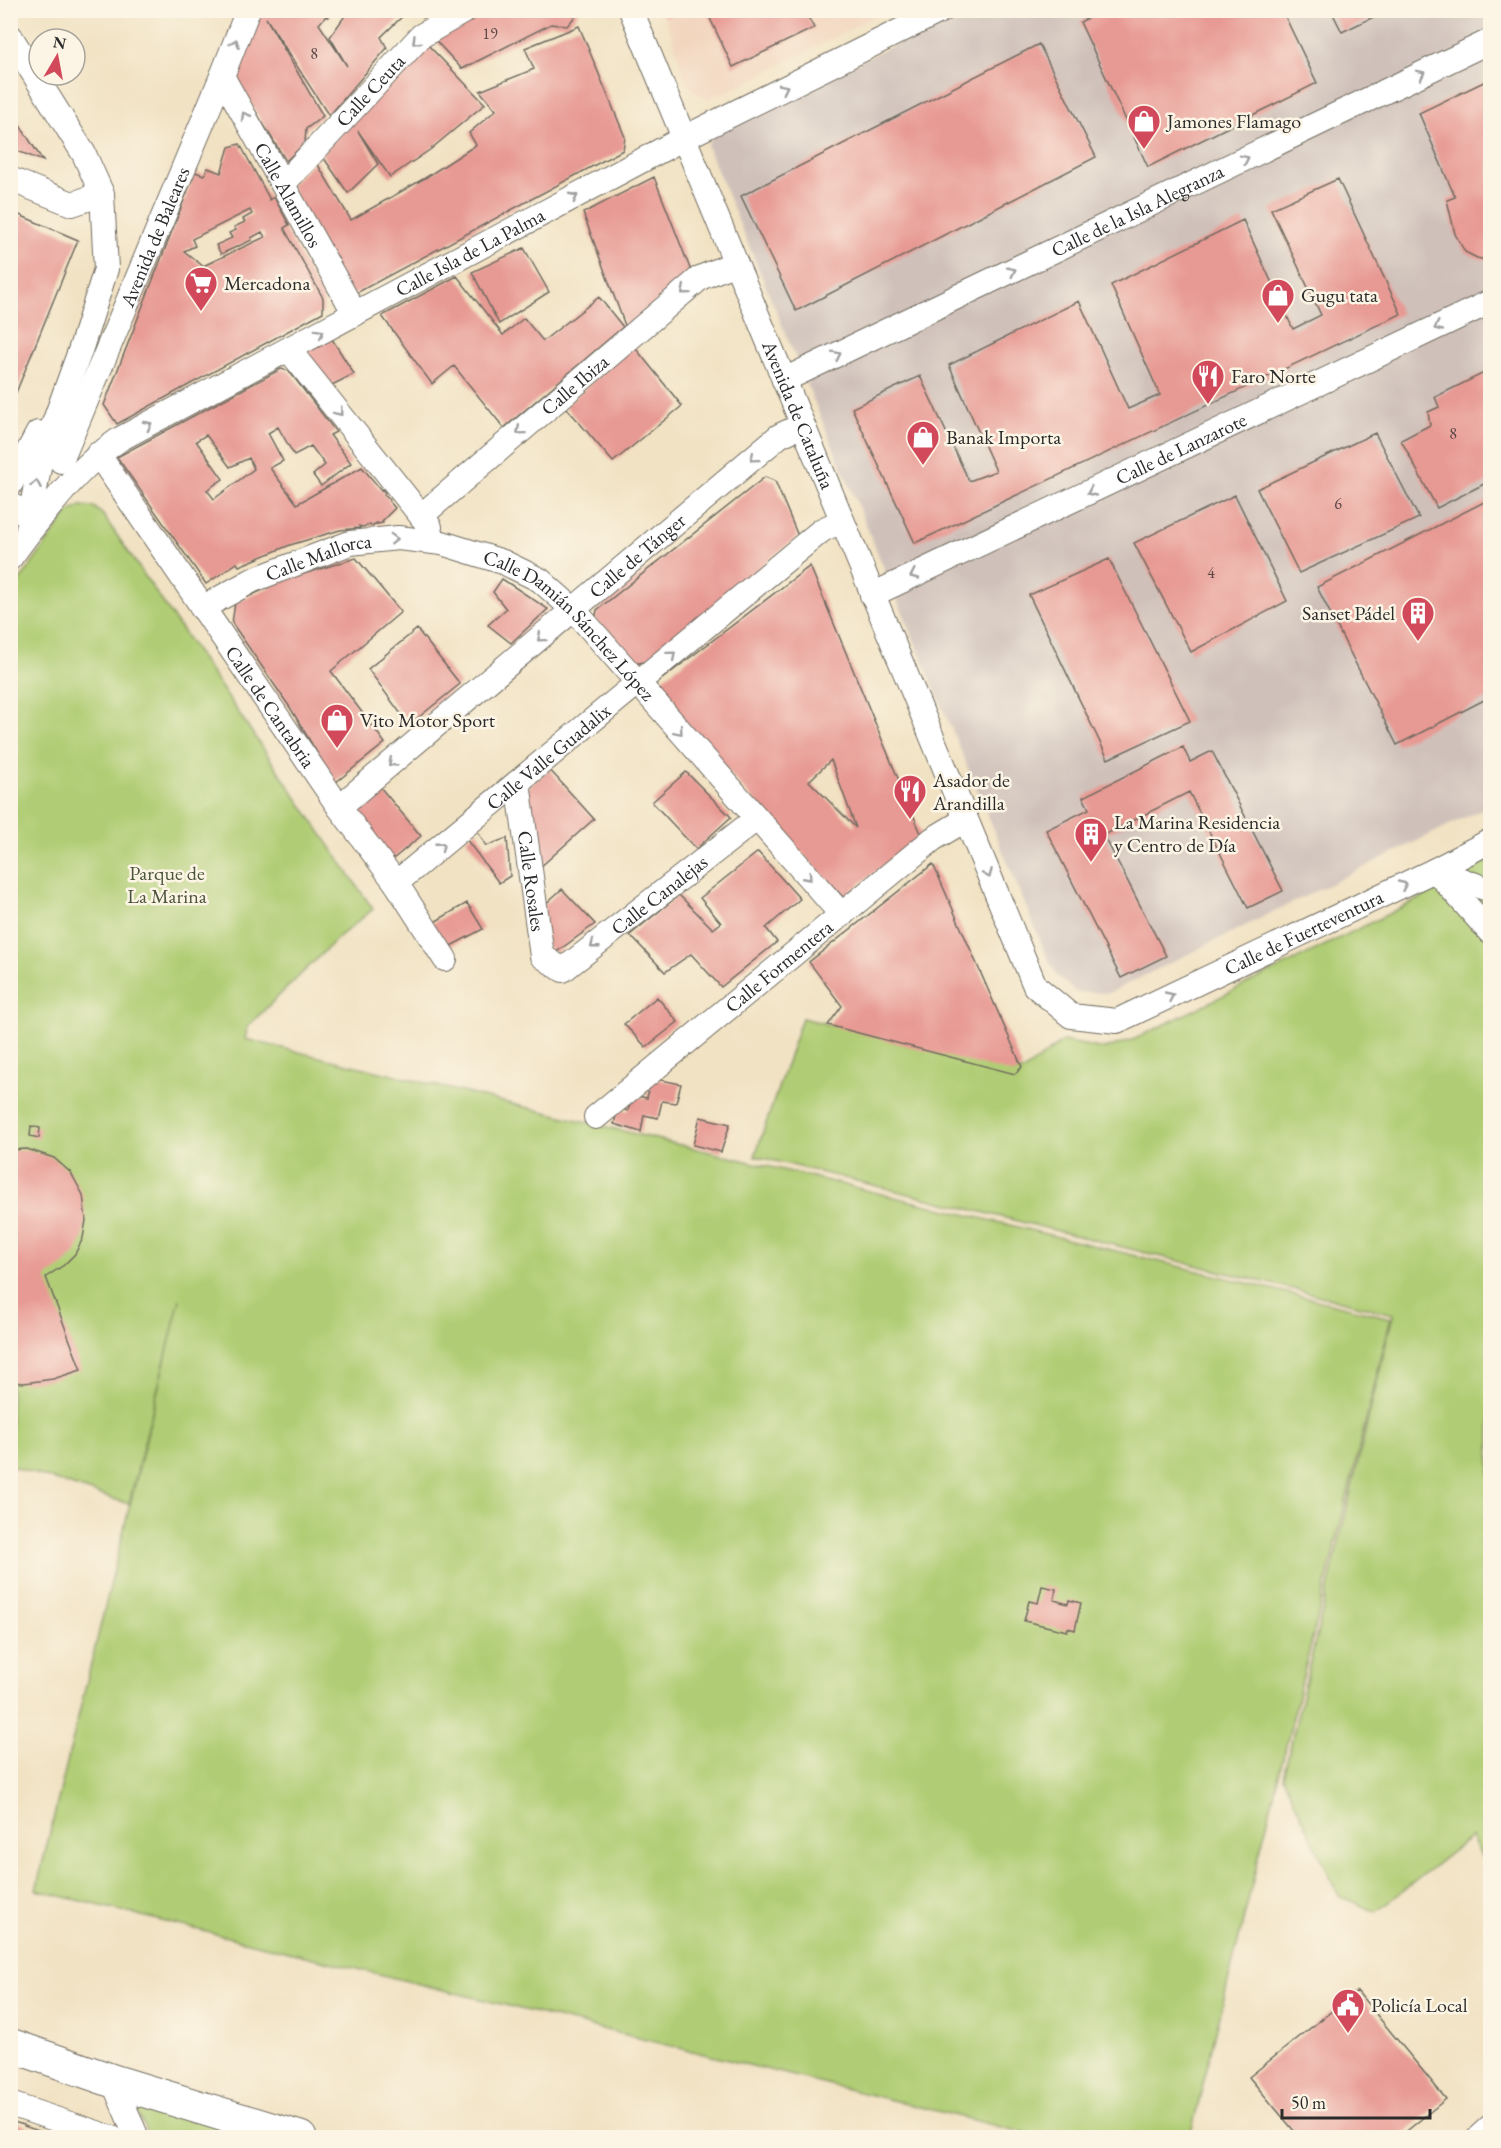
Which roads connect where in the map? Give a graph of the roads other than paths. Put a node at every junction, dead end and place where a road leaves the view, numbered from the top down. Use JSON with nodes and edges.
{"nodes":[{"id":1,"x":248,"y":10,"type":"edge"},
{"id":2,"x":466,"y":10,"type":"edge"},
{"id":3,"x":631,"y":10,"type":"edge"},
{"id":4,"x":942,"y":10,"type":"edge"},
{"id":5,"x":10,"y":36,"type":"edge"},
{"id":6,"x":1491,"y":41,"type":"edge"},
{"id":7,"x":222,"y":76,"type":"junction"},
{"id":8,"x":684,"y":138,"type":"junction"},
{"id":9,"x":10,"y":179,"type":"edge"},
{"id":10,"x":283,"y":184,"type":"junction"},
{"id":11,"x":102,"y":194,"type":"junction"},
{"id":12,"x":735,"y":263,"type":"junction"},
{"id":13,"x":1491,"y":302,"type":"edge"},
{"id":14,"x":356,"y":314,"type":"junction"},
{"id":15,"x":81,"y":348,"type":"junction"},
{"id":16,"x":289,"y":350,"type":"junction"},
{"id":17,"x":784,"y":380,"type":"junction"},
{"id":18,"x":802,"y":425,"type":"junction"},
{"id":19,"x":98,"y":454,"type":"junction"},
{"id":20,"x":61,"y":461,"type":"dead end"},
{"id":21,"x":10,"y":485,"type":"edge"},
{"id":22,"x":10,"y":505,"type":"edge"},
{"id":23,"x":421,"y":516,"type":"junction"},
{"id":24,"x":842,"y":521,"type":"junction"},
{"id":25,"x":19,"y":543,"type":"edge"},
{"id":26,"x":442,"y":543,"type":"junction"},
{"id":27,"x":872,"y":595,"type":"junction"},
{"id":28,"x":202,"y":608,"type":"junction"},
{"id":29,"x":574,"y":610,"type":"junction"},
{"id":30,"x":638,"y":684,"type":"junction"},
{"id":31,"x":518,"y":783,"type":"junction"},
{"id":32,"x":339,"y":807,"type":"junction"},
{"id":33,"x":756,"y":819,"type":"junction"},
{"id":34,"x":965,"y":820,"type":"junction"},
{"id":35,"x":1491,"y":842,"type":"edge"},
{"id":36,"x":1435,"y":870,"type":"junction"},
{"id":37,"x":396,"y":883,"type":"junction"},
{"id":38,"x":1491,"y":890,"type":"edge"},
{"id":39,"x":842,"y":915,"type":"junction"},
{"id":40,"x":1488,"y":925,"type":"edge"},
{"id":41,"x":445,"y":959,"type":"dead end"},
{"id":42,"x":563,"y":970,"type":"joint"},
{"id":43,"x":1117,"y":1021,"type":"joint"},
{"id":44,"x":596,"y":1117,"type":"dead end"},
{"id":45,"x":10,"y":2045,"type":"edge"},
{"id":46,"x":113,"y":2081,"type":"junction"},
{"id":47,"x":10,"y":2104,"type":"edge"},
{"id":48,"x":1491,"y":2127,"type":"edge"},
{"id":49,"x":285,"y":2136,"type":"edge"},
{"id":50,"x":112,"y":2138,"type":"edge"},
{"id":51,"x":137,"y":2138,"type":"edge"},
{"id":52,"x":1478,"y":2138,"type":"edge"}],
"edges":[{"from":7,"to":1,"type":"street","name":"Avenida de Baleares","one_way":true},
{"from":2,"to":10,"type":"street","name":"Calle Ceuta","one_way":true},
{"from":3,"to":8,"type":"street","name":"Avenida de Cataluña"},
{"from":8,"to":4,"type":"street","name":"Calle Isla de La Palma","one_way":true},
{"from":5,"to":11,"type":"street"},
{"from":17,"to":6,"type":"street","name":"Calle de la Isla Alegranza","one_way":true},
{"from":10,"to":7,"type":"street","name":"Calle Alamillos","one_way":true},
{"from":7,"to":20,"type":"street","name":"Avenida de Baleares"},
{"from":8,"to":12,"type":"street","name":"Avenida de Cataluña"},
{"from":14,"to":8,"type":"street","name":"Calle Isla de La Palma","one_way":true},
{"from":9,"to":11,"type":"street"},
{"from":10,"to":14,"type":"street","name":"Calle Alamillos"},
{"from":11,"to":15,"type":"street"},
{"from":12,"to":17,"type":"street","name":"Avenida de Cataluña"},
{"from":12,"to":23,"type":"street","name":"Calle Ibiza","one_way":true},
{"from":13,"to":27,"type":"street","name":"Calle de Lanzarote","one_way":true},
{"from":16,"to":14,"type":"street","name":"Calle Isla de La Palma","one_way":true},
{"from":15,"to":21,"type":"street"},
{"from":25,"to":15,"type":"street","one_way":true},
{"from":19,"to":16,"type":"street","name":"Calle Isla de La Palma","one_way":true},
{"from":16,"to":23,"type":"street","one_way":true},
{"from":17,"to":18,"type":"street","name":"Avenida de Cataluña"},
{"from":18,"to":24,"type":"street","name":"Avenida de Cataluña"},
{"from":18,"to":29,"type":"street","name":"Calle de Tánger","one_way":true},
{"from":19,"to":25,"type":"street","name":"Calle Isla de La Palma"},
{"from":19,"to":28,"type":"street","name":"Calle de Cantabria"},
{"from":22,"to":25,"type":"street"},
{"from":23,"to":26,"type":"street"},
{"from":24,"to":27,"type":"street","name":"Avenida de Cataluña"},
{"from":30,"to":24,"type":"street","name":"Calle Valle Guadalix","one_way":true},
{"from":28,"to":26,"type":"street","name":"Calle Mallorca","one_way":true},
{"from":26,"to":29,"type":"street","name":"Calle Damián Sánchez López"},
{"from":27,"to":34,"type":"street","name":"Avenida de Cataluña"},
{"from":28,"to":32,"type":"street","name":"Calle de Cantabria"},
{"from":29,"to":30,"type":"street","name":"Calle Damián Sánchez López"},
{"from":29,"to":32,"type":"street","name":"Calle de Tánger","one_way":true},
{"from":30,"to":31,"type":"street","name":"Calle Valle Guadalix"},
{"from":30,"to":33,"type":"street","name":"Calle Damián Sánchez López","one_way":true},
{"from":37,"to":31,"type":"street","name":"Calle Valle Guadalix","one_way":true},
{"from":31,"to":42,"type":"street","name":"Calle Rosales"},
{"from":32,"to":37,"type":"street","name":"Calle de Cantabria"},
{"from":33,"to":39,"type":"street","name":"Calle Damián Sánchez López","one_way":true},
{"from":33,"to":42,"type":"street","name":"Calle Canalejas","one_way":true},
{"from":34,"to":39,"type":"street","name":"Calle Formentera"},
{"from":34,"to":43,"type":"street","name":"Avenida de Cataluña","one_way":true},
{"from":35,"to":36,"type":"street","name":"Calle de Fuerteventura"},
{"from":36,"to":38,"type":"street"},
{"from":36,"to":40,"type":"street"},
{"from":43,"to":36,"type":"street","name":"Calle de Fuerteventura","one_way":true},
{"from":37,"to":41,"type":"street","name":"Calle de Cantabria"},
{"from":39,"to":44,"type":"street","name":"Calle Formentera"},
{"from":45,"to":46,"type":"main road"},
{"from":46,"to":49,"type":"main road"},
{"from":46,"to":51,"type":"street"},
{"from":47,"to":50,"type":"street"},
{"from":48,"to":52,"type":"street"}]}
